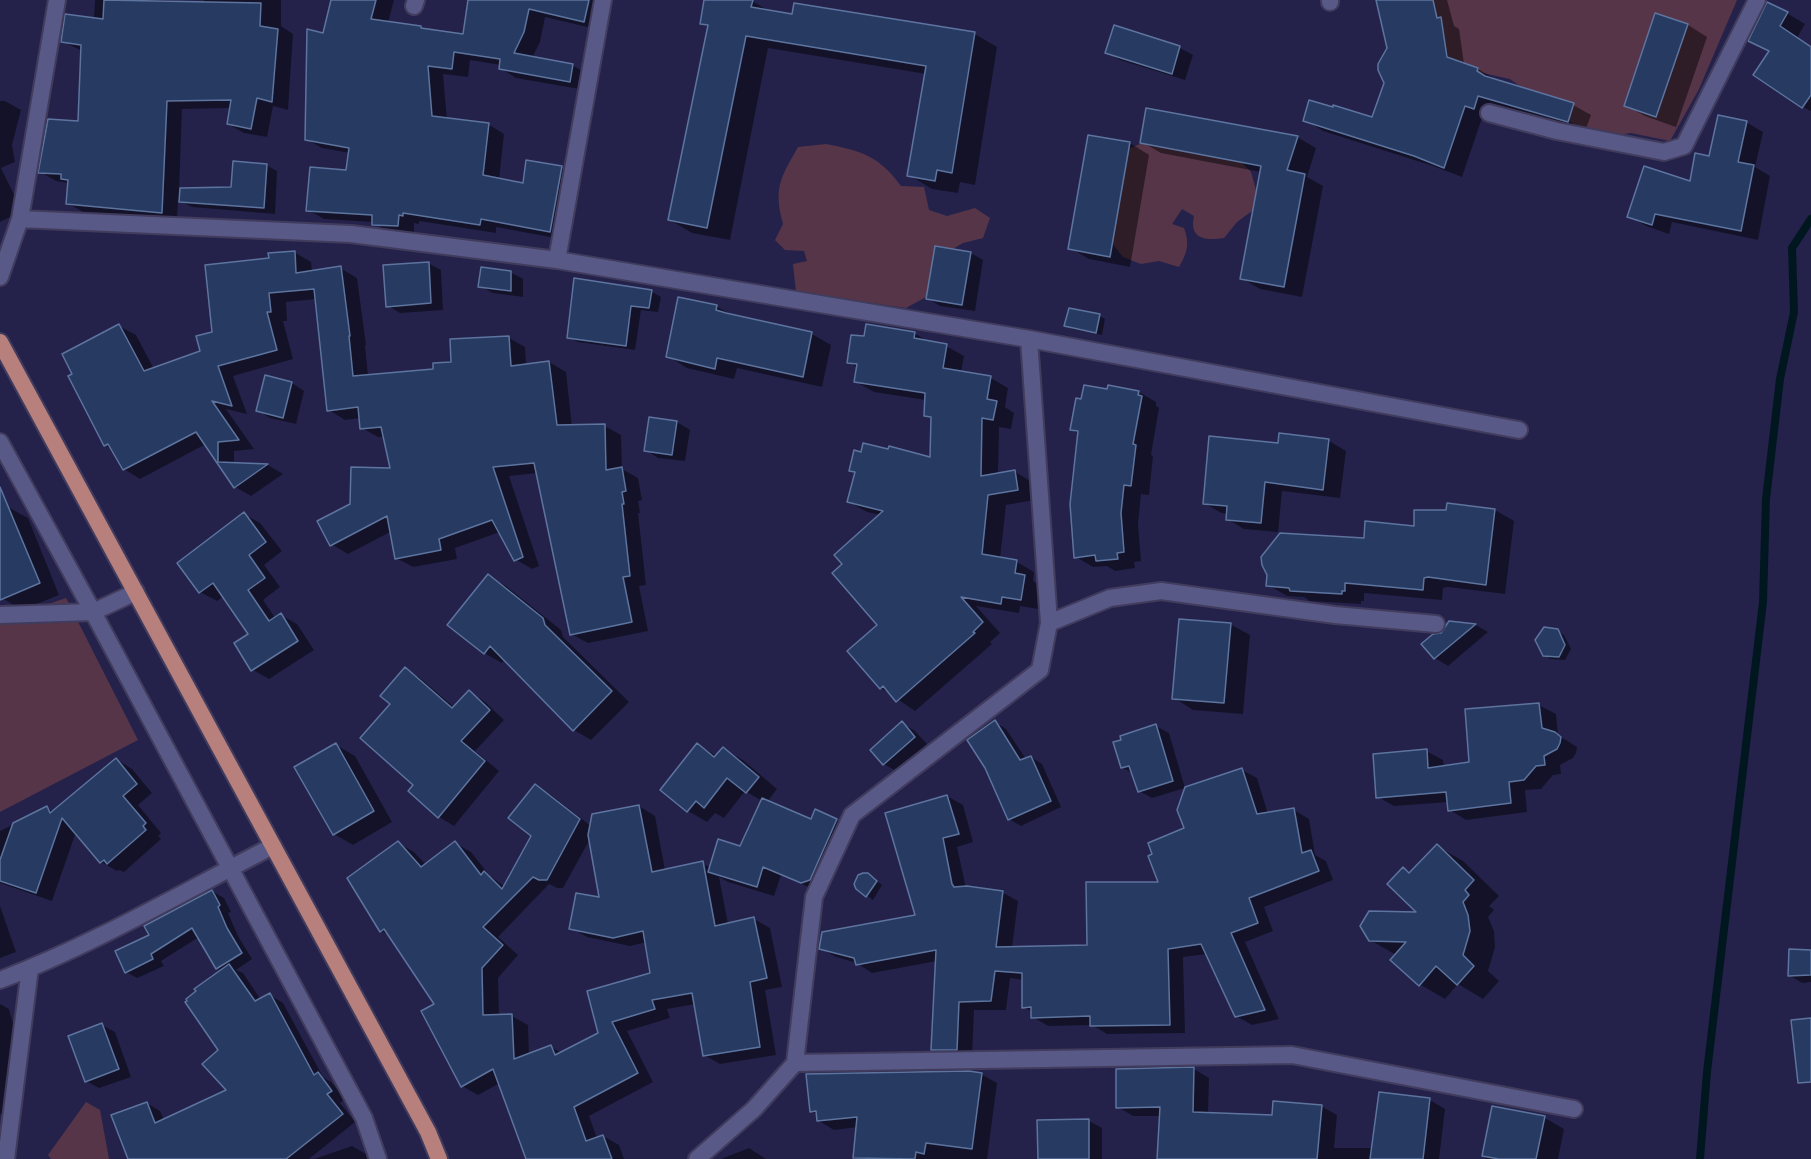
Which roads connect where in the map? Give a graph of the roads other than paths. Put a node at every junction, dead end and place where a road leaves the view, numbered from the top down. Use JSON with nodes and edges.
{"nodes":[{"id":1,"x":57,"y":0,"type":"edge"},
{"id":2,"x":603,"y":0,"type":"edge"},
{"id":3,"x":1757,"y":0,"type":"edge"},
{"id":4,"x":1490,"y":113,"type":"dead end"},
{"id":5,"x":20,"y":219,"type":"junction"},
{"id":6,"x":557,"y":260,"type":"junction"},
{"id":7,"x":0,"y":277,"type":"edge"},
{"id":8,"x":1029,"y":339,"type":"junction"},
{"id":9,"x":0,"y":342,"type":"edge"},
{"id":10,"x":1519,"y":430,"type":"dead end"},
{"id":11,"x":0,"y":442,"type":"edge"},
{"id":12,"x":136,"y":592,"type":"junction"},
{"id":13,"x":93,"y":612,"type":"junction"},
{"id":14,"x":0,"y":615,"type":"edge"},
{"id":15,"x":1049,"y":623,"type":"junction"},
{"id":16,"x":1436,"y":624,"type":"dead end"},
{"id":17,"x":273,"y":846,"type":"junction"},
{"id":18,"x":229,"y":868,"type":"junction"},
{"id":19,"x":30,"y":968,"type":"junction"},
{"id":20,"x":0,"y":980,"type":"edge"},
{"id":21,"x":795,"y":1063,"type":"junction"},
{"id":22,"x":1574,"y":1109,"type":"dead end"},
{"id":23,"x":6,"y":1159,"type":"edge"},
{"id":24,"x":378,"y":1159,"type":"edge"},
{"id":25,"x":439,"y":1159,"type":"edge"},
{"id":26,"x":697,"y":1159,"type":"edge"}],
"edges":[{"from":1,"to":5,"type":"street"},
{"from":2,"to":6,"type":"street"},
{"from":3,"to":4,"type":"street"},
{"from":5,"to":6,"type":"street"},
{"from":5,"to":7,"type":"street"},
{"from":6,"to":8,"type":"street"},
{"from":8,"to":10,"type":"street"},
{"from":8,"to":15,"type":"street"},
{"from":9,"to":12,"type":"main road"},
{"from":11,"to":13,"type":"street"},
{"from":12,"to":13,"type":"street"},
{"from":12,"to":17,"type":"main road"},
{"from":13,"to":14,"type":"street"},
{"from":13,"to":18,"type":"street"},
{"from":15,"to":16,"type":"street"},
{"from":15,"to":21,"type":"street"},
{"from":17,"to":18,"type":"street"},
{"from":17,"to":25,"type":"main road"},
{"from":18,"to":19,"type":"street"},
{"from":18,"to":24,"type":"street"},
{"from":19,"to":20,"type":"street"},
{"from":19,"to":23,"type":"street"},
{"from":21,"to":22,"type":"street"},
{"from":21,"to":26,"type":"street"}]}
